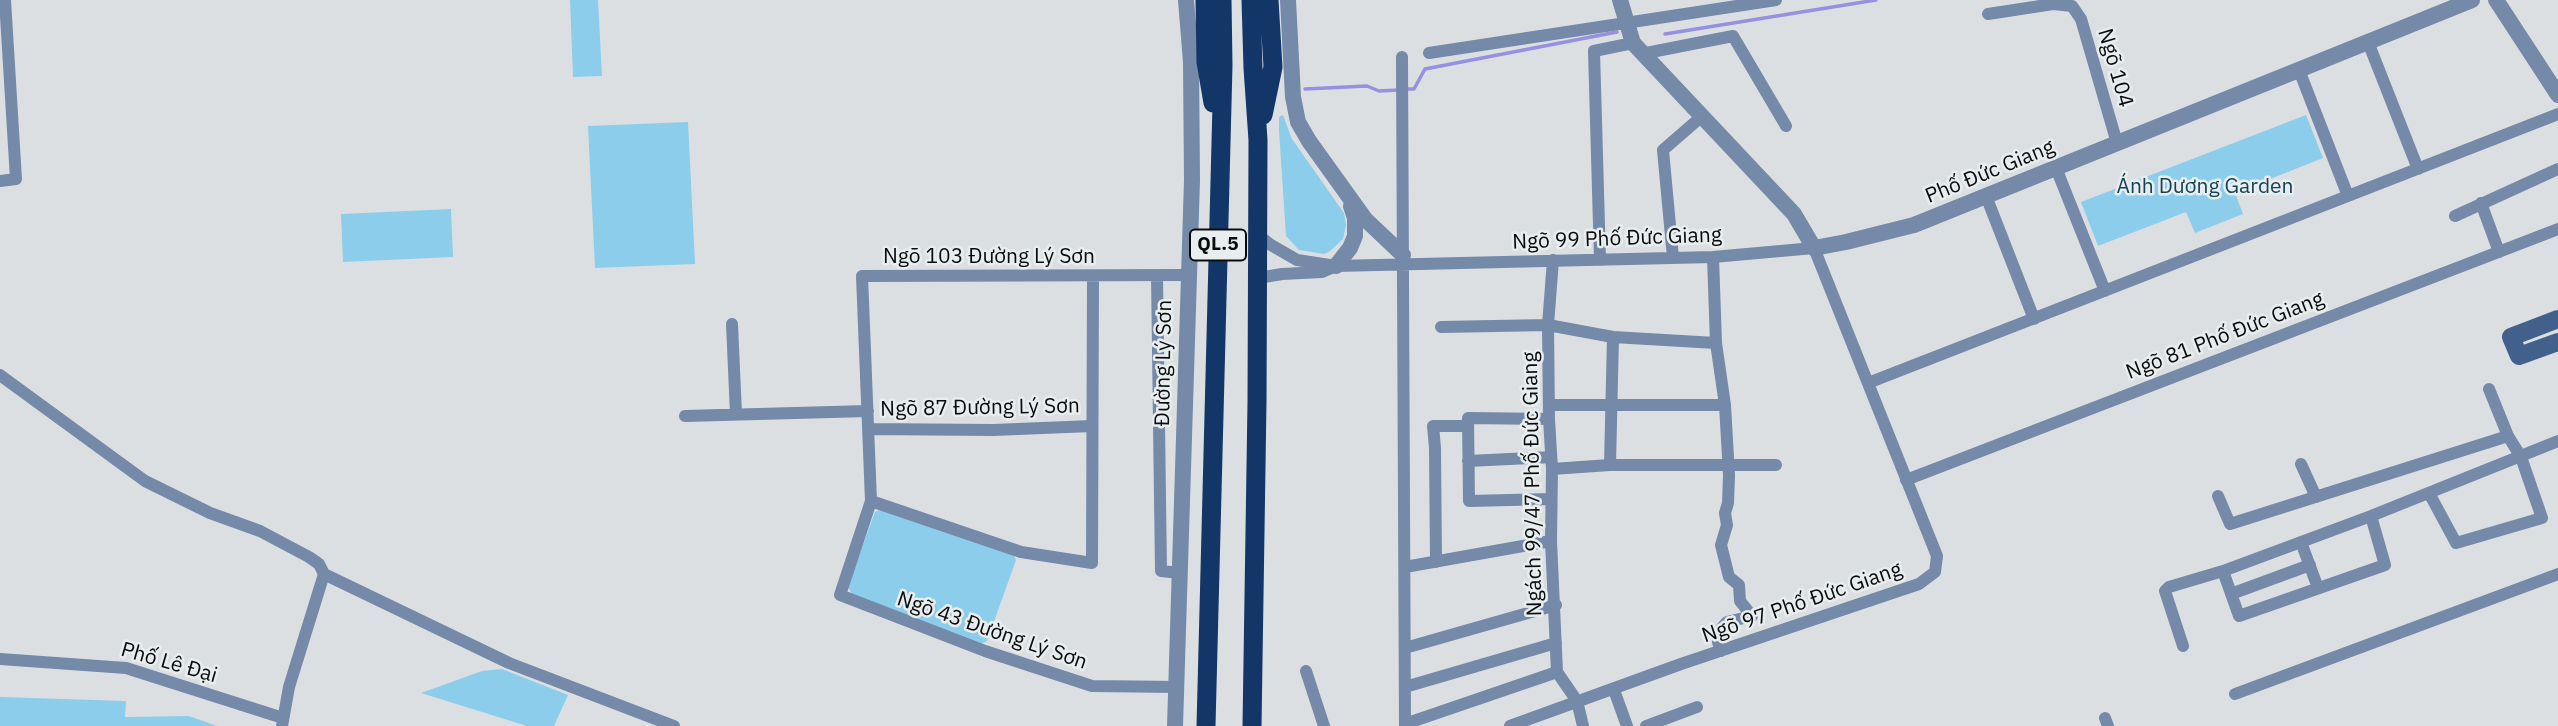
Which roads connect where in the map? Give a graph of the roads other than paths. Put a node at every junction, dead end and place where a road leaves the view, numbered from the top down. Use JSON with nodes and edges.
{"nodes":[{"id":1,"x":5,"y":0,"type":"edge"},
{"id":2,"x":1186,"y":0,"type":"edge"},
{"id":3,"x":1205,"y":0,"type":"edge"},
{"id":4,"x":1222,"y":0,"type":"edge"},
{"id":5,"x":1251,"y":0,"type":"edge"},
{"id":6,"x":1269,"y":0,"type":"edge"},
{"id":7,"x":1288,"y":0,"type":"edge"},
{"id":8,"x":1620,"y":0,"type":"edge"},
{"id":9,"x":1776,"y":0,"type":"edge"},
{"id":10,"x":2472,"y":0,"type":"edge"},
{"id":11,"x":2496,"y":0,"type":"edge"},
{"id":12,"x":1988,"y":14,"type":"dead end"},
{"id":13,"x":1625,"y":23,"type":"junction"},
{"id":14,"x":2368,"y":42,"type":"junction"},
{"id":15,"x":1637,"y":48,"type":"junction"},
{"id":16,"x":1429,"y":53,"type":"dead end"},
{"id":17,"x":1402,"y":57,"type":"dead end"},
{"id":18,"x":2299,"y":70,"type":"junction"},
{"id":19,"x":2558,"y":95,"type":"edge"},
{"id":20,"x":2558,"y":114,"type":"edge"},
{"id":21,"x":1701,"y":117,"type":"junction"},
{"id":22,"x":1786,"y":126,"type":"dead end"},
{"id":23,"x":1258,"y":140,"type":"junction"},
{"id":24,"x":1220,"y":143,"type":"junction"},
{"id":25,"x":2117,"y":143,"type":"junction"},
{"id":26,"x":2056,"y":168,"type":"junction"},
{"id":27,"x":2418,"y":169,"type":"junction"},
{"id":28,"x":2558,"y":169,"type":"edge"},
{"id":29,"x":1331,"y":171,"type":"junction"},
{"id":30,"x":0,"y":181,"type":"edge"},
{"id":31,"x":1986,"y":196,"type":"junction"},
{"id":32,"x":2348,"y":196,"type":"junction"},
{"id":33,"x":2481,"y":203,"type":"junction"},
{"id":34,"x":2455,"y":216,"type":"dead end"},
{"id":35,"x":2558,"y":229,"type":"edge"},
{"id":36,"x":1258,"y":235,"type":"junction"},
{"id":37,"x":1814,"y":247,"type":"junction"},
{"id":38,"x":2499,"y":251,"type":"junction"},
{"id":39,"x":1713,"y":257,"type":"junction"},
{"id":40,"x":1673,"y":258,"type":"junction"},
{"id":41,"x":1403,"y":259,"type":"junction"},
{"id":42,"x":1553,"y":260,"type":"junction"},
{"id":43,"x":1600,"y":260,"type":"junction"},
{"id":44,"x":1336,"y":266,"type":"junction"},
{"id":45,"x":1188,"y":275,"type":"junction"},
{"id":46,"x":1093,"y":276,"type":"junction"},
{"id":47,"x":1157,"y":276,"type":"junction"},
{"id":48,"x":1258,"y":278,"type":"junction"},
{"id":49,"x":2105,"y":291,"type":"junction"},
{"id":50,"x":2034,"y":318,"type":"junction"},
{"id":51,"x":2558,"y":319,"type":"edge"},
{"id":52,"x":732,"y":324,"type":"dead end"},
{"id":53,"x":1548,"y":325,"type":"junction"},
{"id":54,"x":1441,"y":327,"type":"dead end"},
{"id":55,"x":1614,"y":337,"type":"junction"},
{"id":56,"x":2558,"y":341,"type":"edge"},
{"id":57,"x":1716,"y":343,"type":"junction"},
{"id":58,"x":0,"y":375,"type":"edge"},
{"id":59,"x":1868,"y":383,"type":"junction"},
{"id":60,"x":2489,"y":389,"type":"dead end"},
{"id":61,"x":1549,"y":405,"type":"junction"},
{"id":62,"x":1612,"y":405,"type":"junction"},
{"id":63,"x":1725,"y":405,"type":"junction"},
{"id":64,"x":868,"y":411,"type":"junction"},
{"id":65,"x":736,"y":414,"type":"junction"},
{"id":66,"x":685,"y":416,"type":"dead end"},
{"id":67,"x":1549,"y":419,"type":"junction"},
{"id":68,"x":1468,"y":422,"type":"junction"},
{"id":69,"x":1092,"y":426,"type":"junction"},
{"id":70,"x":868,"y":429,"type":"junction"},
{"id":71,"x":2508,"y":436,"type":"junction"},
{"id":72,"x":2558,"y":441,"type":"edge"},
{"id":73,"x":2521,"y":457,"type":"junction"},
{"id":74,"x":1468,"y":461,"type":"junction"},
{"id":75,"x":1551,"y":463,"type":"junction"},
{"id":76,"x":2301,"y":464,"type":"dead end"},
{"id":77,"x":1610,"y":465,"type":"junction"},
{"id":78,"x":1776,"y":465,"type":"dead end"},
{"id":79,"x":1728,"y":466,"type":"junction"},
{"id":80,"x":1906,"y":480,"type":"junction"},
{"id":81,"x":2429,"y":493,"type":"junction"},
{"id":82,"x":2218,"y":496,"type":"dead end"},
{"id":83,"x":2316,"y":496,"type":"junction"},
{"id":84,"x":1551,"y":499,"type":"junction"},
{"id":85,"x":871,"y":501,"type":"junction"},
{"id":86,"x":2371,"y":516,"type":"junction"},
{"id":87,"x":1551,"y":541,"type":"junction"},
{"id":88,"x":2301,"y":542,"type":"junction"},
{"id":89,"x":1436,"y":562,"type":"junction"},
{"id":90,"x":2310,"y":565,"type":"junction"},
{"id":91,"x":1405,"y":567,"type":"junction"},
{"id":92,"x":2222,"y":571,"type":"junction"},
{"id":93,"x":324,"y":573,"type":"junction"},
{"id":94,"x":1180,"y":573,"type":"junction"},
{"id":95,"x":2558,"y":574,"type":"edge"},
{"id":96,"x":2318,"y":588,"type":"junction"},
{"id":97,"x":2231,"y":594,"type":"junction"},
{"id":98,"x":840,"y":595,"type":"joint"},
{"id":99,"x":1556,"y":605,"type":"junction"},
{"id":100,"x":1556,"y":643,"type":"junction"},
{"id":101,"x":2183,"y":646,"type":"dead end"},
{"id":102,"x":1405,"y":648,"type":"junction"},
{"id":103,"x":1721,"y":651,"type":"junction"},
{"id":104,"x":0,"y":659,"type":"edge"},
{"id":105,"x":1306,"y":671,"type":"dead end"},
{"id":106,"x":1557,"y":672,"type":"junction"},
{"id":107,"x":1177,"y":687,"type":"junction"},
{"id":108,"x":1405,"y":687,"type":"junction"},
{"id":109,"x":1614,"y":690,"type":"junction"},
{"id":110,"x":2235,"y":694,"type":"dead end"},
{"id":111,"x":1577,"y":701,"type":"junction"},
{"id":112,"x":1697,"y":707,"type":"dead end"},
{"id":113,"x":283,"y":722,"type":"edge"},
{"id":114,"x":1405,"y":725,"type":"edge"},
{"id":115,"x":1517,"y":725,"type":"edge"},
{"id":116,"x":674,"y":726,"type":"edge"},
{"id":117,"x":1175,"y":726,"type":"edge"},
{"id":118,"x":1206,"y":726,"type":"edge"},
{"id":119,"x":1252,"y":726,"type":"edge"},
{"id":120,"x":1324,"y":726,"type":"edge"},
{"id":121,"x":1583,"y":726,"type":"edge"},
{"id":122,"x":1627,"y":726,"type":"edge"},
{"id":123,"x":1647,"y":726,"type":"edge"}],
"edges":[{"from":1,"to":30,"type":"street"},
{"from":2,"to":45,"type":"street","name":"Đường Lý Sơn"},
{"from":3,"to":24,"type":"highway"},
{"from":4,"to":24,"type":"highway","number":"QL.5"},
{"from":5,"to":23,"type":"highway","number":"QL.5"},
{"from":6,"to":23,"type":"highway"},
{"from":7,"to":29,"type":"street"},
{"from":8,"to":13,"type":"street"},
{"from":9,"to":13,"type":"street"},
{"from":10,"to":14,"type":"street","name":"Phố Đức Giang"},
{"from":11,"to":19,"type":"street"},
{"from":12,"to":25,"type":"street","name":"Ngõ 104"},
{"from":13,"to":15,"type":"street"},
{"from":13,"to":16,"type":"street"},
{"from":14,"to":18,"type":"street","name":"Phố Đức Giang"},
{"from":14,"to":27,"type":"street"},
{"from":15,"to":21,"type":"street"},
{"from":15,"to":22,"type":"street"},
{"from":15,"to":43,"type":"street"},
{"from":17,"to":41,"type":"street"},
{"from":18,"to":25,"type":"street","name":"Phố Đức Giang"},
{"from":18,"to":32,"type":"street"},
{"from":20,"to":27,"type":"street"},
{"from":21,"to":37,"type":"street"},
{"from":21,"to":40,"type":"street"},
{"from":23,"to":36,"type":"highway","number":"QL.5"},
{"from":24,"to":118,"type":"highway","number":"QL.5"},
{"from":25,"to":26,"type":"street","name":"Phố Đức Giang"},
{"from":26,"to":31,"type":"street","name":"Phố Đức Giang"},
{"from":26,"to":49,"type":"street"},
{"from":27,"to":32,"type":"street"},
{"from":28,"to":33,"type":"street"},
{"from":29,"to":41,"type":"street"},
{"from":29,"to":44,"type":"street"},
{"from":31,"to":37,"type":"street","name":"Phố Đức Giang"},
{"from":31,"to":50,"type":"street"},
{"from":32,"to":49,"type":"street"},
{"from":33,"to":34,"type":"street"},
{"from":33,"to":38,"type":"street"},
{"from":35,"to":38,"type":"street","name":"Ngõ 81 Phố Đức Giang"},
{"from":36,"to":44,"type":"street"},
{"from":36,"to":48,"type":"highway","number":"QL.5"},
{"from":37,"to":39,"type":"street","name":"Ngõ 99 Phố Đức Giang"},
{"from":37,"to":59,"type":"street","name":"Ngõ 97 Phố Đức Giang"},
{"from":38,"to":80,"type":"street","name":"Ngõ 81 Phố Đức Giang"},
{"from":39,"to":40,"type":"street","name":"Ngõ 99 Phố Đức Giang"},
{"from":39,"to":57,"type":"street"},
{"from":40,"to":43,"type":"street","name":"Ngõ 99 Phố Đức Giang"},
{"from":41,"to":42,"type":"street","name":"Ngõ 99 Phố Đức Giang"},
{"from":41,"to":44,"type":"street","name":"Ngõ 99 Phố Đức Giang"},
{"from":41,"to":91,"type":"street"},
{"from":42,"to":43,"type":"street","name":"Ngõ 99 Phố Đức Giang"},
{"from":42,"to":53,"type":"street","name":"Ngách 99/47 Phố Đức Giang"},
{"from":44,"to":48,"type":"street"},
{"from":45,"to":47,"type":"street","name":"Ngõ 103 Đường Lý Sơn"},
{"from":45,"to":94,"type":"street","name":"Đường Lý Sơn"},
{"from":46,"to":47,"type":"street","name":"Ngõ 103 Đường Lý Sơn"},
{"from":46,"to":64,"type":"street","name":"Ngõ 103 Đường Lý Sơn"},
{"from":46,"to":69,"type":"street"},
{"from":47,"to":94,"type":"street"},
{"from":48,"to":119,"type":"highway","number":"QL.5"},
{"from":49,"to":50,"type":"street"},
{"from":50,"to":59,"type":"street"},
{"from":51,"to":56,"type":"main road"},
{"from":52,"to":65,"type":"street"},
{"from":53,"to":54,"type":"street"},
{"from":53,"to":55,"type":"street"},
{"from":53,"to":61,"type":"street","name":"Ngách 99/47 Phố Đức Giang"},
{"from":55,"to":57,"type":"street"},
{"from":55,"to":62,"type":"street"},
{"from":57,"to":63,"type":"street"},
{"from":58,"to":93,"type":"street"},
{"from":59,"to":80,"type":"street","name":"Ngõ 97 Phố Đức Giang"},
{"from":60,"to":71,"type":"street"},
{"from":61,"to":62,"type":"street"},
{"from":61,"to":67,"type":"street","name":"Ngách 99/47 Phố Đức Giang"},
{"from":62,"to":63,"type":"street"},
{"from":62,"to":77,"type":"street"},
{"from":63,"to":79,"type":"street"},
{"from":64,"to":65,"type":"street"},
{"from":64,"to":70,"type":"street","name":"Ngõ 103 Đường Lý Sơn"},
{"from":65,"to":66,"type":"street"},
{"from":67,"to":68,"type":"street"},
{"from":67,"to":75,"type":"street","name":"Ngách 99/47 Phố Đức Giang"},
{"from":68,"to":74,"type":"street"},
{"from":68,"to":89,"type":"street"},
{"from":69,"to":70,"type":"street","name":"Ngõ 87 Đường Lý Sơn"},
{"from":69,"to":85,"type":"street"},
{"from":70,"to":85,"type":"street","name":"Ngõ 103 Đường Lý Sơn"},
{"from":71,"to":73,"type":"street"},
{"from":71,"to":83,"type":"street"},
{"from":72,"to":73,"type":"street"},
{"from":73,"to":81,"type":"street"},
{"from":73,"to":81,"type":"street"},
{"from":74,"to":75,"type":"street"},
{"from":74,"to":84,"type":"street"},
{"from":75,"to":77,"type":"street"},
{"from":75,"to":84,"type":"street","name":"Ngách 99/47 Phố Đức Giang"},
{"from":76,"to":83,"type":"street"},
{"from":77,"to":79,"type":"street"},
{"from":78,"to":79,"type":"street"},
{"from":79,"to":103,"type":"street"},
{"from":80,"to":103,"type":"street","name":"Ngõ 97 Phố Đức Giang"},
{"from":81,"to":86,"type":"street"},
{"from":82,"to":83,"type":"street"},
{"from":84,"to":87,"type":"street","name":"Ngách 99/47 Phố Đức Giang"},
{"from":85,"to":98,"type":"street","name":"Ngõ 103 Đường Lý Sơn"},
{"from":86,"to":88,"type":"street"},
{"from":86,"to":96,"type":"street"},
{"from":87,"to":89,"type":"street"},
{"from":87,"to":99,"type":"street","name":"Ngách 99/47 Phố Đức Giang"},
{"from":88,"to":90,"type":"street"},
{"from":88,"to":92,"type":"street"},
{"from":89,"to":91,"type":"street"},
{"from":90,"to":96,"type":"street"},
{"from":90,"to":97,"type":"street"},
{"from":91,"to":102,"type":"street"},
{"from":92,"to":97,"type":"street"},
{"from":92,"to":101,"type":"street"},
{"from":93,"to":113,"type":"street"},
{"from":93,"to":116,"type":"street"},
{"from":94,"to":107,"type":"street","name":"Đường Lý Sơn"},
{"from":95,"to":110,"type":"street"},
{"from":96,"to":97,"type":"street"},
{"from":98,"to":107,"type":"street","name":"Ngõ 43 Đường Lý Sơn"},
{"from":99,"to":100,"type":"street","name":"Ngách 99/47 Phố Đức Giang"},
{"from":99,"to":102,"type":"street"},
{"from":100,"to":106,"type":"street","name":"Ngách 99/47 Phố Đức Giang"},
{"from":100,"to":108,"type":"street"},
{"from":102,"to":108,"type":"street"},
{"from":103,"to":109,"type":"street","name":"Ngõ 97 Phố Đức Giang"},
{"from":104,"to":113,"type":"street","name":"Phố Lê Đại"},
{"from":105,"to":120,"type":"street"},
{"from":106,"to":111,"type":"street"},
{"from":106,"to":114,"type":"street"},
{"from":107,"to":117,"type":"street","name":"Đường Lý Sơn"},
{"from":108,"to":114,"type":"street"},
{"from":109,"to":111,"type":"street","name":"Ngõ 97 Phố Đức Giang"},
{"from":109,"to":122,"type":"street"},
{"from":111,"to":115,"type":"street","name":"Ngõ 97 Phố Đức Giang"},
{"from":111,"to":121,"type":"street"},
{"from":112,"to":123,"type":"street"}]}
